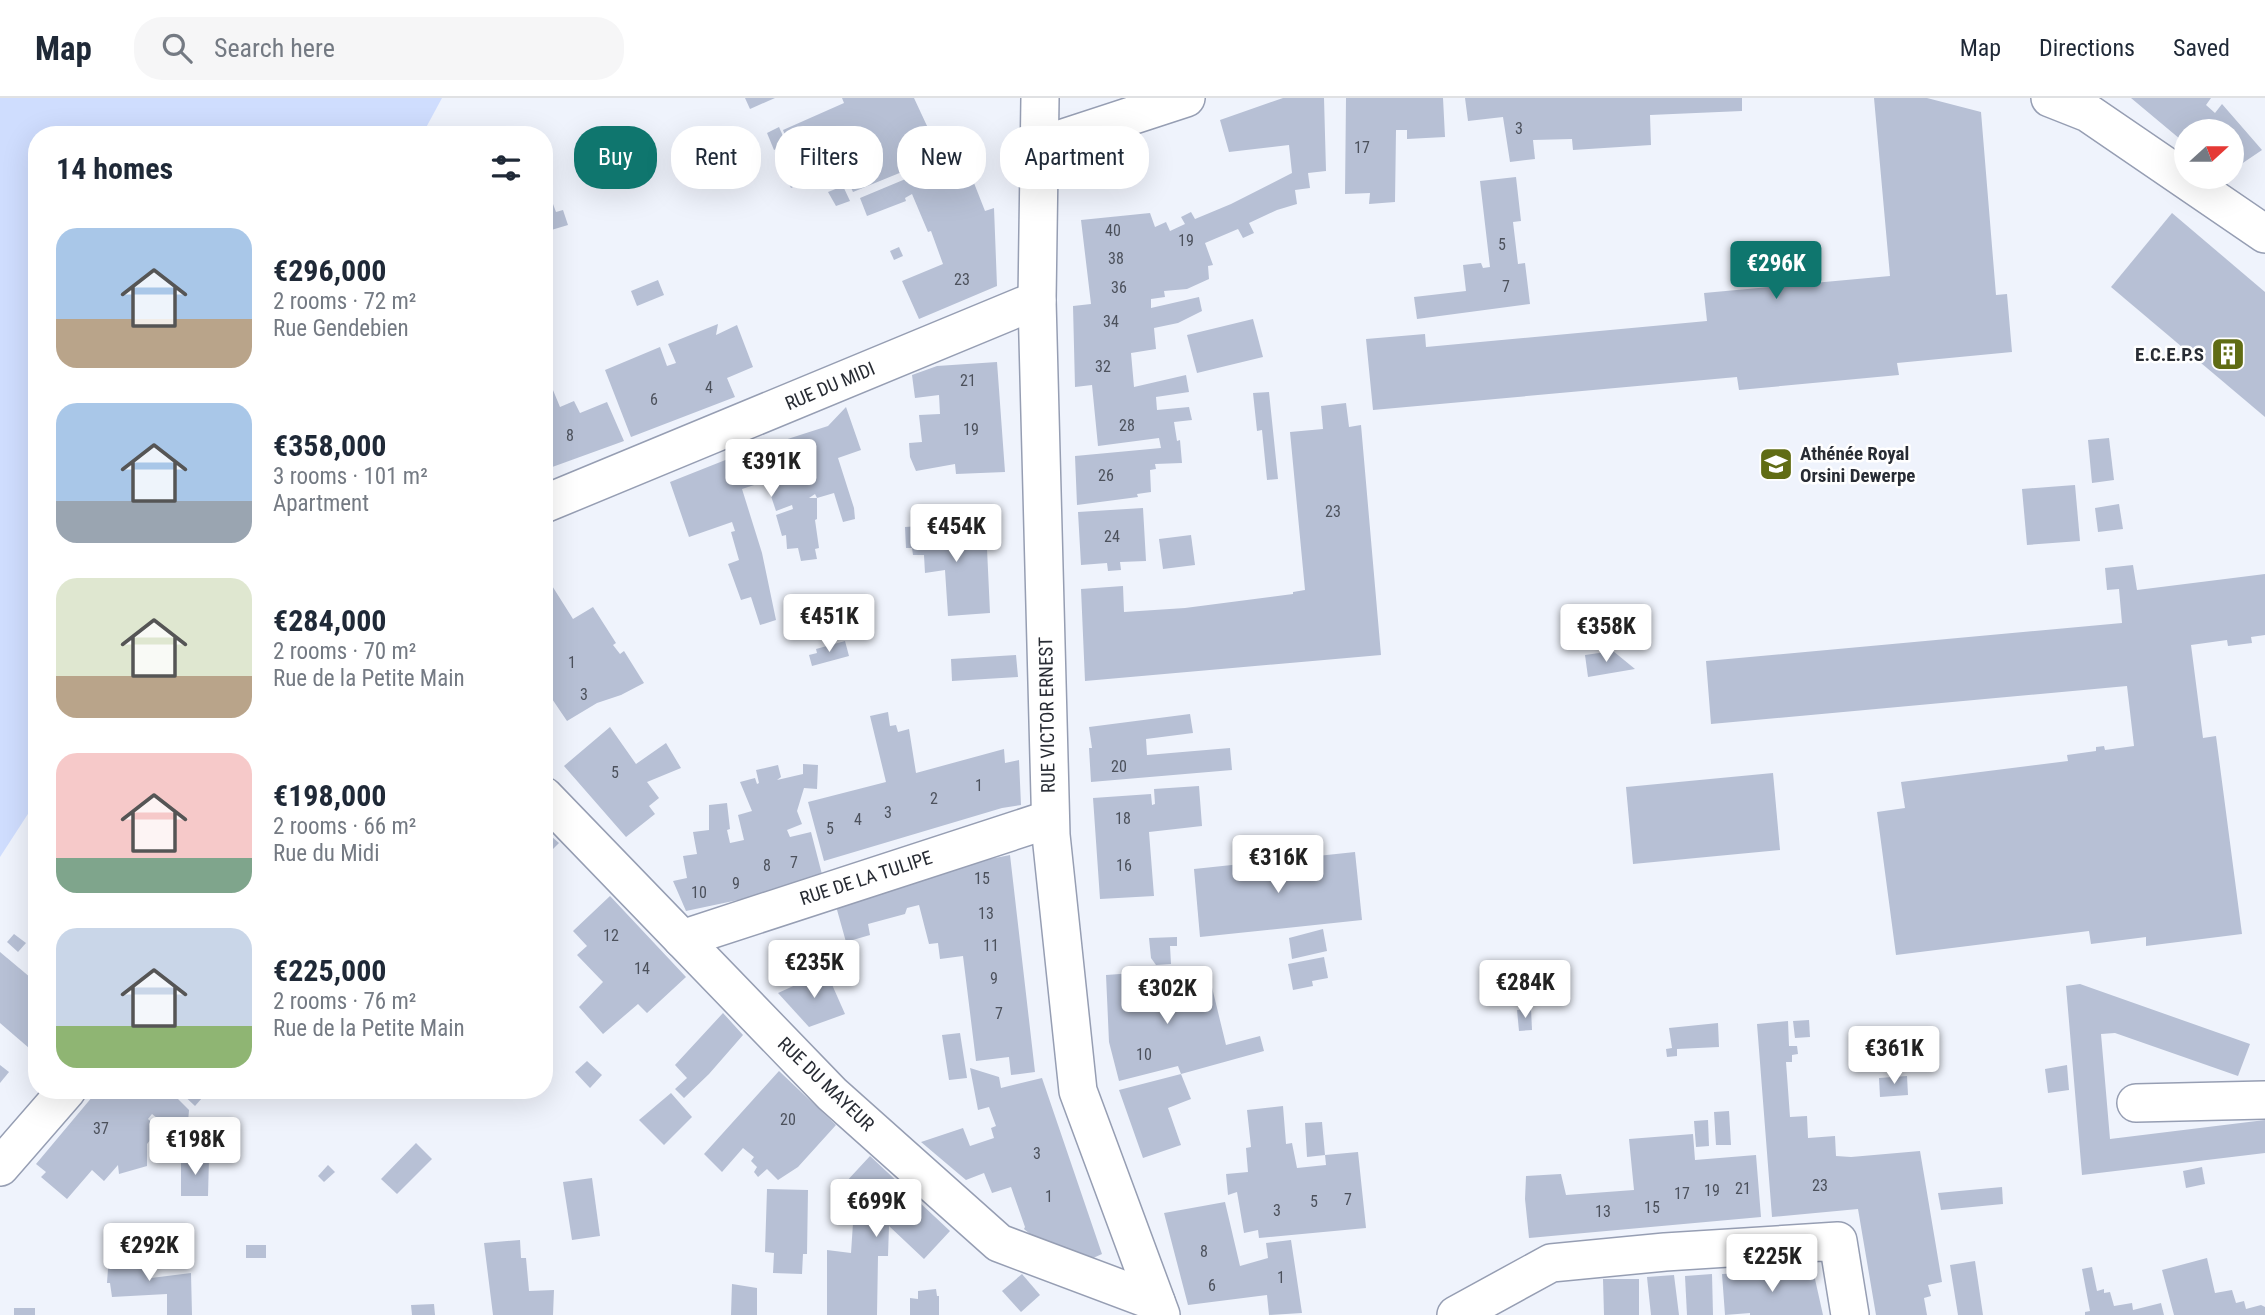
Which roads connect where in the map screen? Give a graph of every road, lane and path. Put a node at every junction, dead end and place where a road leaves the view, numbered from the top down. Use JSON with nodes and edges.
{"nodes":[{"id":1,"x":1040,"y":98,"type":"edge"},
{"id":2,"x":1186,"y":98,"type":"edge"},
{"id":3,"x":2050,"y":98,"type":"edge"},
{"id":4,"x":1039,"y":126,"type":"edge"},
{"id":5,"x":1100,"y":126,"type":"edge"},
{"id":6,"x":1038,"y":189,"type":"edge"},
{"id":7,"x":2265,"y":234,"type":"edge"},
{"id":8,"x":1037,"y":300,"type":"junction"},
{"id":9,"x":553,"y":500,"type":"edge"},
{"id":10,"x":553,"y":805,"type":"edge"},
{"id":11,"x":1050,"y":819,"type":"junction"},
{"id":12,"x":682,"y":939,"type":"junction"},
{"id":13,"x":59,"y":1099,"type":"edge"},
{"id":14,"x":2265,"y":1100,"type":"edge"},
{"id":15,"x":2136,"y":1103,"type":"dead end"},
{"id":16,"x":0,"y":1167,"type":"edge"},
{"id":17,"x":1159,"y":1308,"type":"edge"},
{"id":18,"x":1456,"y":1315,"type":"edge"},
{"id":19,"x":1850,"y":1315,"type":"edge"}],
"edges":[{"from":1,"to":4,"type":"street","name":"RUE VICTOR ERNEST"},
{"from":2,"to":5,"type":"street"},
{"from":3,"to":7,"type":"street"},
{"from":6,"to":8,"type":"street","name":"RUE VICTOR ERNEST"},
{"from":8,"to":9,"type":"street","name":"RUE DU MIDI"},
{"from":8,"to":11,"type":"street","name":"RUE VICTOR ERNEST"},
{"from":10,"to":12,"type":"street","name":"RUE DU MAYEUR"},
{"from":11,"to":12,"type":"street","name":"RUE DE LA TULIPE"},
{"from":11,"to":17,"type":"street","name":"RUE VICTOR ERNEST"},
{"from":12,"to":17,"type":"street","name":"RUE DU MAYEUR"},
{"from":13,"to":16,"type":"street"},
{"from":14,"to":15,"type":"street"},
{"from":18,"to":19,"type":"street"}]}
